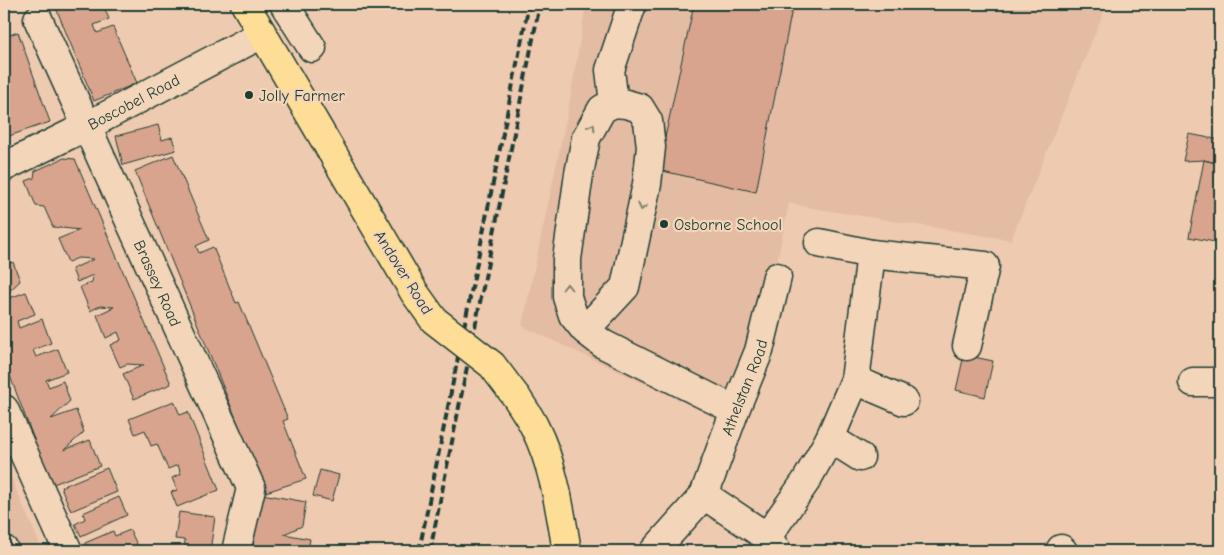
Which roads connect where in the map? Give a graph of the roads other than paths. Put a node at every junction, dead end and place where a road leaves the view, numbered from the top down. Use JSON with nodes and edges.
{"nodes":[{"id":1,"x":284,"y":4,"type":"edge"},
{"id":2,"x":632,"y":4,"type":"edge"},
{"id":3,"x":251,"y":6,"type":"edge"},
{"id":4,"x":38,"y":19,"type":"dead end"},
{"id":5,"x":262,"y":34,"type":"junction"},
{"id":6,"x":312,"y":48,"type":"dead end"},
{"id":7,"x":614,"y":103,"type":"junction"},
{"id":8,"x":87,"y":126,"type":"junction"},
{"id":9,"x":4,"y":167,"type":"edge"},
{"id":10,"x":819,"y":243,"type":"dead end"},
{"id":11,"x":872,"y":254,"type":"junction"},
{"id":12,"x":777,"y":277,"type":"dead end"},
{"id":13,"x":585,"y":330,"type":"junction"},
{"id":14,"x":967,"y":346,"type":"dead end"},
{"id":15,"x":855,"y":380,"type":"junction"},
{"id":16,"x":1193,"y":382,"type":"dead end"},
{"id":17,"x":1220,"y":382,"type":"edge"},
{"id":18,"x":904,"y":401,"type":"dead end"},
{"id":19,"x":4,"y":409,"type":"edge"},
{"id":20,"x":735,"y":410,"type":"junction"},
{"id":21,"x":830,"y":438,"type":"junction"},
{"id":22,"x":860,"y":457,"type":"dead end"},
{"id":23,"x":704,"y":496,"type":"junction"},
{"id":24,"x":772,"y":544,"type":"edge"},
{"id":25,"x":68,"y":551,"type":"edge"},
{"id":26,"x":236,"y":551,"type":"edge"},
{"id":27,"x":566,"y":551,"type":"edge"},
{"id":28,"x":654,"y":551,"type":"edge"}],
"edges":[{"from":1,"to":6,"type":"street"},
{"from":2,"to":7,"type":"street"},
{"from":3,"to":5,"type":"main road","name":"Andover Road"},
{"from":4,"to":8,"type":"street","name":"Brassey Road"},
{"from":5,"to":8,"type":"street","name":"Boscobel Road"},
{"from":5,"to":27,"type":"main road","name":"Andover Road","bridge":true},
{"from":13,"to":7,"type":"street","one_way":true},
{"from":7,"to":13,"type":"street","one_way":true},
{"from":8,"to":9,"type":"street","name":"Boscobel Road"},
{"from":8,"to":26,"type":"street","name":"Brassey Road"},
{"from":10,"to":11,"type":"street"},
{"from":11,"to":14,"type":"street"},
{"from":11,"to":15,"type":"street"},
{"from":12,"to":20,"type":"street","name":"Athelstan Road"},
{"from":13,"to":20,"type":"street"},
{"from":15,"to":18,"type":"street"},
{"from":15,"to":21,"type":"street"},
{"from":16,"to":17,"type":"street"},
{"from":19,"to":25,"type":"street"},
{"from":20,"to":23,"type":"street","name":"Athelstan Road"},
{"from":21,"to":22,"type":"street"},
{"from":21,"to":24,"type":"street"},
{"from":23,"to":24,"type":"street"},
{"from":23,"to":28,"type":"street","name":"Athelstan Road"}]}
